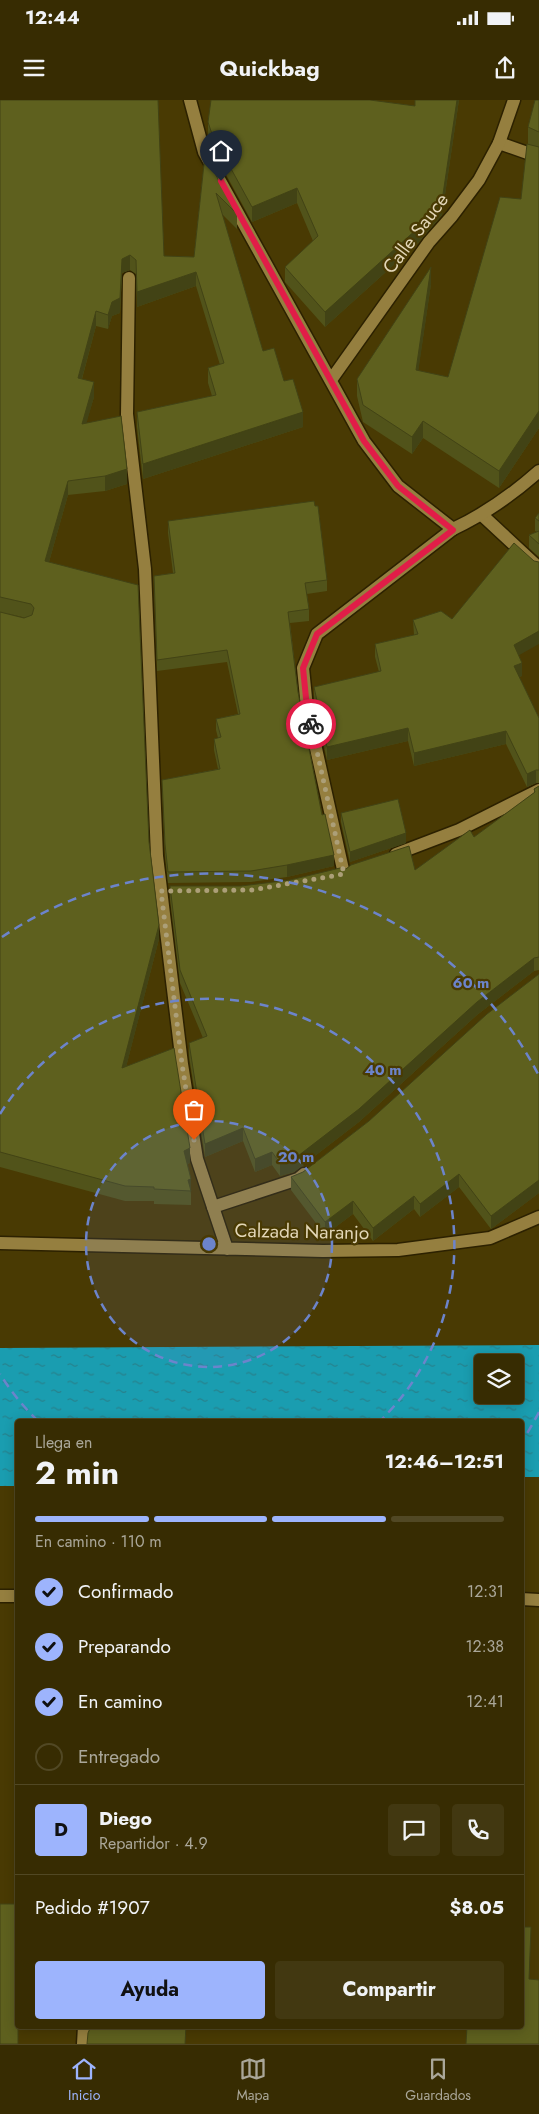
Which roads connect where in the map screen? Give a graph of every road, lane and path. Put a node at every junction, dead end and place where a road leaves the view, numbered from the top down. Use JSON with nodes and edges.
{"nodes":[{"id":1,"x":190,"y":100,"type":"edge"},
{"id":2,"x":514,"y":100,"type":"edge"},
{"id":3,"x":498,"y":143,"type":"junction"},
{"id":4,"x":539,"y":157,"type":"edge"},
{"id":5,"x":129,"y":278,"type":"dead end"},
{"id":6,"x":331,"y":380,"type":"junction"},
{"id":7,"x":539,"y":471,"type":"edge"},
{"id":8,"x":482,"y":515,"type":"junction"},
{"id":9,"x":453,"y":530,"type":"junction"},
{"id":10,"x":539,"y":568,"type":"edge"},
{"id":11,"x":539,"y":790,"type":"edge"},
{"id":12,"x":388,"y":857,"type":"edge"},
{"id":13,"x":344,"y":873,"type":"edge"},
{"id":14,"x":313,"y":1168,"type":"edge"},
{"id":15,"x":213,"y":1207,"type":"junction"},
{"id":16,"x":539,"y":1217,"type":"edge"},
{"id":17,"x":0,"y":1243,"type":"edge"},
{"id":18,"x":227,"y":1249,"type":"junction"},
{"id":19,"x":0,"y":1596,"type":"edge"},
{"id":20,"x":15,"y":1596,"type":"edge"},
{"id":21,"x":524,"y":1599,"type":"edge"},
{"id":22,"x":539,"y":1600,"type":"edge"},
{"id":23,"x":84,"y":2029,"type":"edge"},
{"id":24,"x":83,"y":2044,"type":"edge"}],
"edges":[{"from":1,"to":6,"type":"street"},
{"from":2,"to":3,"type":"street","name":"Calle Sauce"},
{"from":3,"to":4,"type":"street"},
{"from":3,"to":6,"type":"street","name":"Calle Sauce"},
{"from":5,"to":15,"type":"street"},
{"from":6,"to":9,"type":"street"},
{"from":7,"to":8,"type":"street"},
{"from":8,"to":9,"type":"street"},
{"from":8,"to":10,"type":"street"},
{"from":9,"to":13,"type":"street"},
{"from":11,"to":12,"type":"street"},
{"from":14,"to":15,"type":"street"},
{"from":15,"to":18,"type":"street"},
{"from":16,"to":18,"type":"street","name":"Calzada Naranjo"},
{"from":17,"to":18,"type":"street","name":"Calzada Naranjo"},
{"from":19,"to":20,"type":"street"},
{"from":21,"to":22,"type":"street"},
{"from":23,"to":24,"type":"street"}]}
